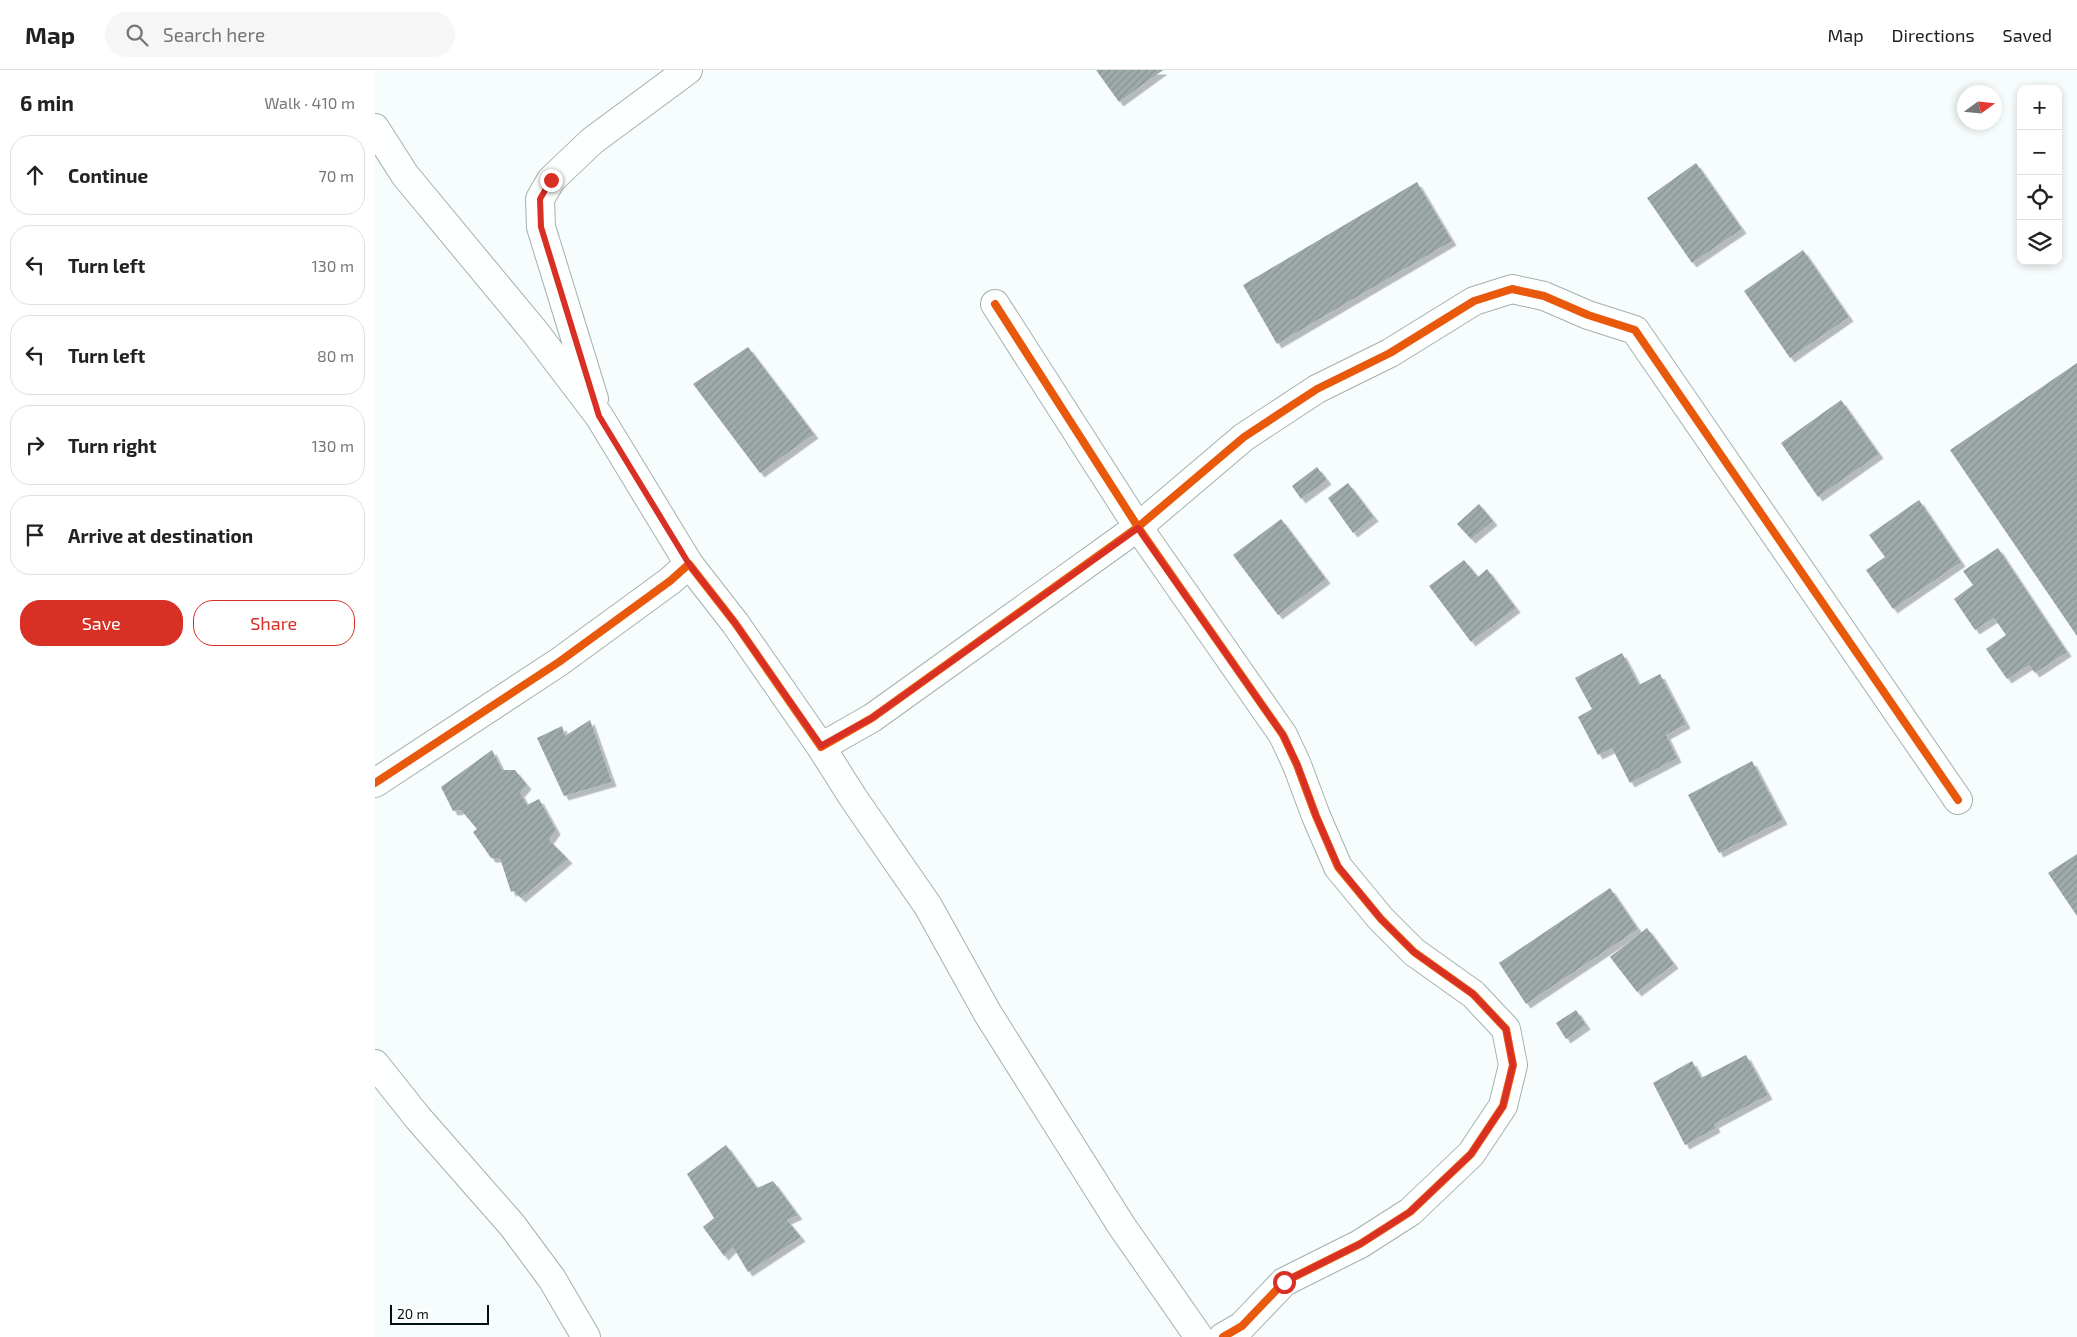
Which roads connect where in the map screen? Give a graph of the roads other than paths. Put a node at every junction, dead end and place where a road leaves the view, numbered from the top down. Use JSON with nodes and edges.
{"nodes":[{"id":1,"x":688,"y":70,"type":"edge"},
{"id":2,"x":375,"y":128,"type":"edge"},
{"id":3,"x":995,"y":304,"type":"dead end"},
{"id":4,"x":599,"y":416,"type":"junction"},
{"id":5,"x":1138,"y":528,"type":"junction"},
{"id":6,"x":689,"y":564,"type":"junction"},
{"id":7,"x":821,"y":746,"type":"junction"},
{"id":8,"x":375,"y":783,"type":"edge"},
{"id":9,"x":1958,"y":800,"type":"dead end"},
{"id":10,"x":375,"y":1064,"type":"edge"},
{"id":11,"x":586,"y":1337,"type":"edge"},
{"id":12,"x":1199,"y":1337,"type":"edge"},
{"id":13,"x":1223,"y":1337,"type":"edge"}],
"edges":[{"from":1,"to":4,"type":"street"},
{"from":2,"to":4,"type":"street"},
{"from":3,"to":5,"type":"street"},
{"from":4,"to":6,"type":"street"},
{"from":5,"to":7,"type":"street"},
{"from":5,"to":9,"type":"street"},
{"from":5,"to":13,"type":"street"},
{"from":6,"to":7,"type":"street"},
{"from":6,"to":8,"type":"street"},
{"from":7,"to":12,"type":"street"},
{"from":10,"to":11,"type":"street"}]}
